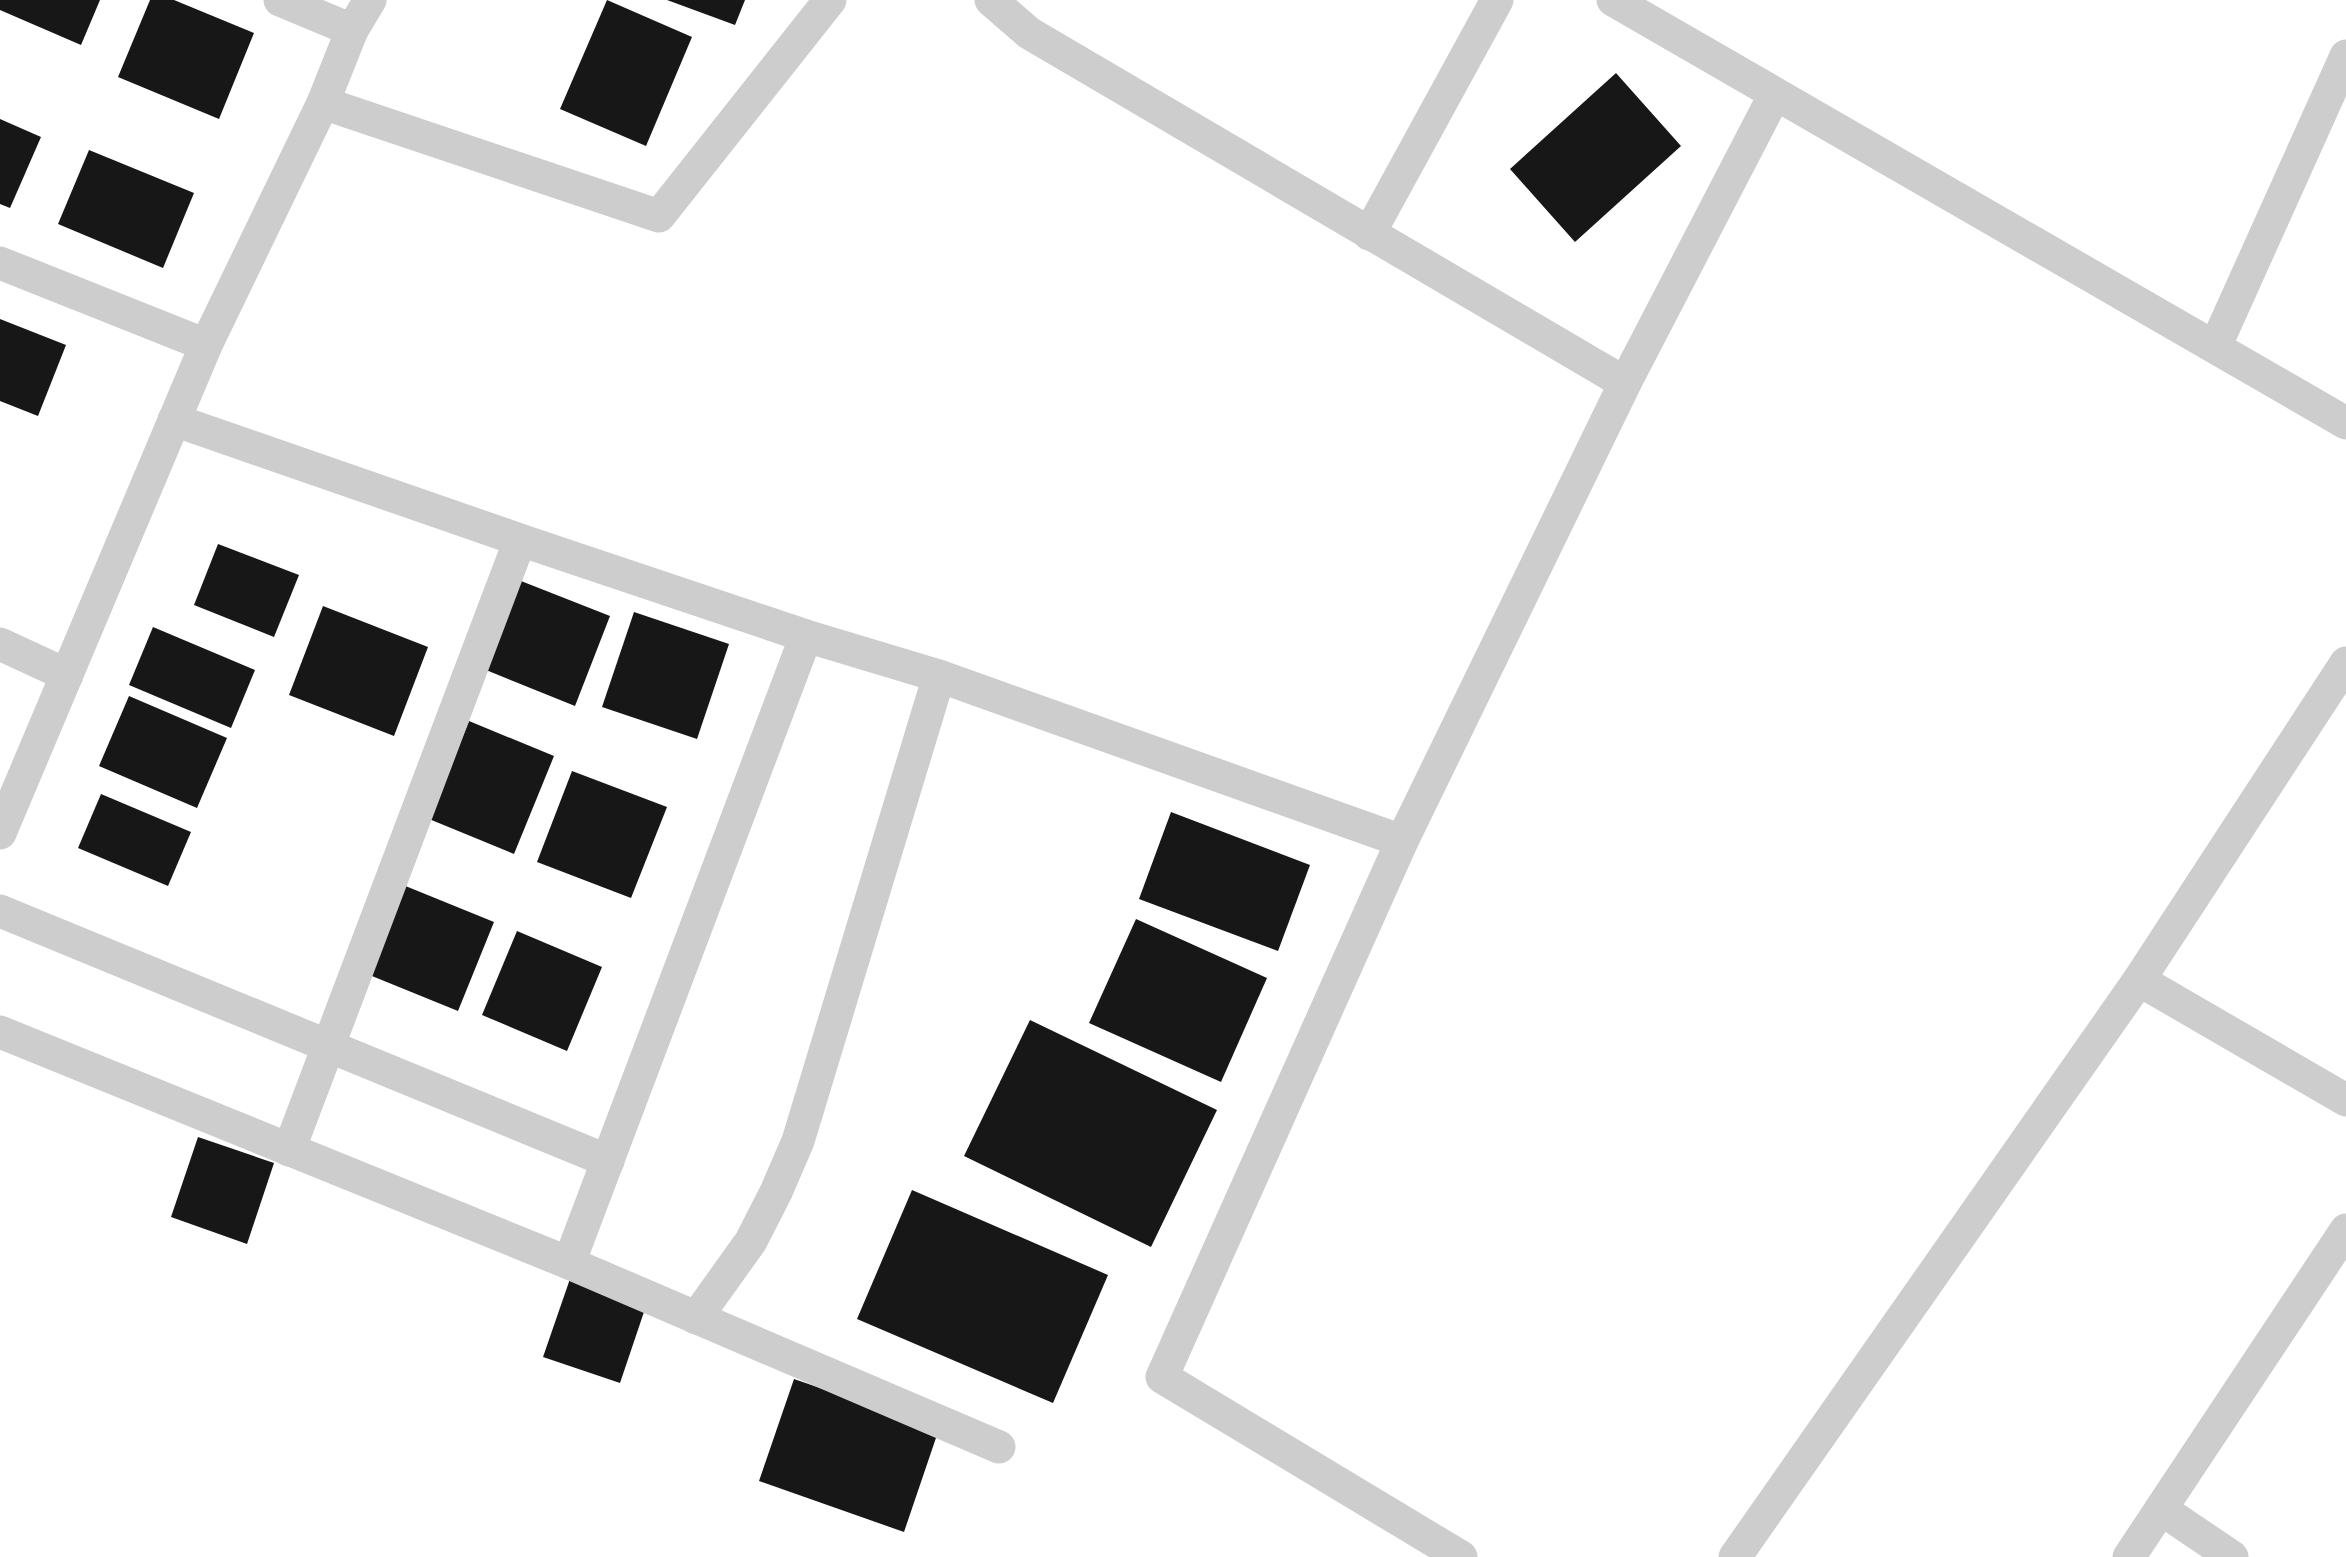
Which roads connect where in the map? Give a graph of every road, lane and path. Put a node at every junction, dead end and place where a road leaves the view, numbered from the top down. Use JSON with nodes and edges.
{"nodes":[{"id":1,"x":280,"y":0,"type":"edge"},
{"id":2,"x":370,"y":0,"type":"edge"},
{"id":3,"x":830,"y":0,"type":"edge"},
{"id":4,"x":991,"y":0,"type":"edge"},
{"id":5,"x":1497,"y":0,"type":"edge"},
{"id":6,"x":1613,"y":0,"type":"edge"},
{"id":7,"x":352,"y":30,"type":"junction"},
{"id":8,"x":2346,"y":56,"type":"edge"},
{"id":9,"x":1775,"y":94,"type":"junction"},
{"id":10,"x":323,"y":103,"type":"junction"},
{"id":11,"x":1369,"y":234,"type":"junction"},
{"id":12,"x":0,"y":263,"type":"edge"},
{"id":13,"x":206,"y":345,"type":"junction"},
{"id":14,"x":2215,"y":347,"type":"junction"},
{"id":15,"x":1625,"y":383,"type":"junction"},
{"id":16,"x":174,"y":420,"type":"junction"},
{"id":17,"x":2346,"y":423,"type":"edge"},
{"id":18,"x":520,"y":540,"type":"junction"},
{"id":19,"x":806,"y":636,"type":"junction"},
{"id":20,"x":0,"y":644,"type":"edge"},
{"id":21,"x":2346,"y":663,"type":"edge"},
{"id":22,"x":68,"y":675,"type":"junction"},
{"id":23,"x":939,"y":676,"type":"junction"},
{"id":24,"x":0,"y":833,"type":"edge"},
{"id":25,"x":1402,"y":841,"type":"junction"},
{"id":26,"x":0,"y":911,"type":"edge"},
{"id":27,"x":2139,"y":980,"type":"junction"},
{"id":28,"x":0,"y":1032,"type":"edge"},
{"id":29,"x":329,"y":1045,"type":"junction"},
{"id":30,"x":2346,"y":1100,"type":"edge"},
{"id":31,"x":289,"y":1150,"type":"junction"},
{"id":32,"x":608,"y":1161,"type":"junction"},
{"id":33,"x":2346,"y":1230,"type":"edge"},
{"id":34,"x":569,"y":1263,"type":"junction"},
{"id":35,"x":696,"y":1318,"type":"junction"},
{"id":36,"x":999,"y":1447,"type":"dead end"},
{"id":37,"x":2161,"y":1509,"type":"junction"},
{"id":38,"x":1461,"y":1557,"type":"edge"},
{"id":39,"x":1735,"y":1557,"type":"edge"},
{"id":40,"x":2129,"y":1557,"type":"edge"},
{"id":41,"x":2232,"y":1557,"type":"edge"}],
"edges":[{"from":1,"to":7,"type":"street"},
{"from":2,"to":7,"type":"street"},
{"from":3,"to":10,"type":"street"},
{"from":4,"to":11,"type":"street"},
{"from":5,"to":11,"type":"street"},
{"from":6,"to":9,"type":"street"},
{"from":7,"to":10,"type":"street"},
{"from":8,"to":14,"type":"street"},
{"from":9,"to":14,"type":"street"},
{"from":9,"to":15,"type":"street"},
{"from":10,"to":13,"type":"street"},
{"from":11,"to":15,"type":"street"},
{"from":12,"to":13,"type":"street"},
{"from":13,"to":16,"type":"street"},
{"from":14,"to":17,"type":"street"},
{"from":15,"to":25,"type":"street"},
{"from":16,"to":18,"type":"street"},
{"from":16,"to":22,"type":"street"},
{"from":18,"to":19,"type":"street"},
{"from":18,"to":29,"type":"street"},
{"from":19,"to":23,"type":"street"},
{"from":19,"to":32,"type":"street"},
{"from":20,"to":22,"type":"street"},
{"from":21,"to":27,"type":"street"},
{"from":22,"to":24,"type":"street"},
{"from":23,"to":25,"type":"street"},
{"from":23,"to":35,"type":"street"},
{"from":25,"to":38,"type":"street"},
{"from":26,"to":29,"type":"street"},
{"from":27,"to":30,"type":"street"},
{"from":27,"to":39,"type":"street"},
{"from":28,"to":31,"type":"street"},
{"from":29,"to":31,"type":"street"},
{"from":29,"to":32,"type":"street"},
{"from":31,"to":34,"type":"street"},
{"from":32,"to":34,"type":"street"},
{"from":33,"to":37,"type":"street"},
{"from":34,"to":35,"type":"street"},
{"from":35,"to":36,"type":"street"},
{"from":37,"to":40,"type":"street"},
{"from":37,"to":41,"type":"street"}]}
